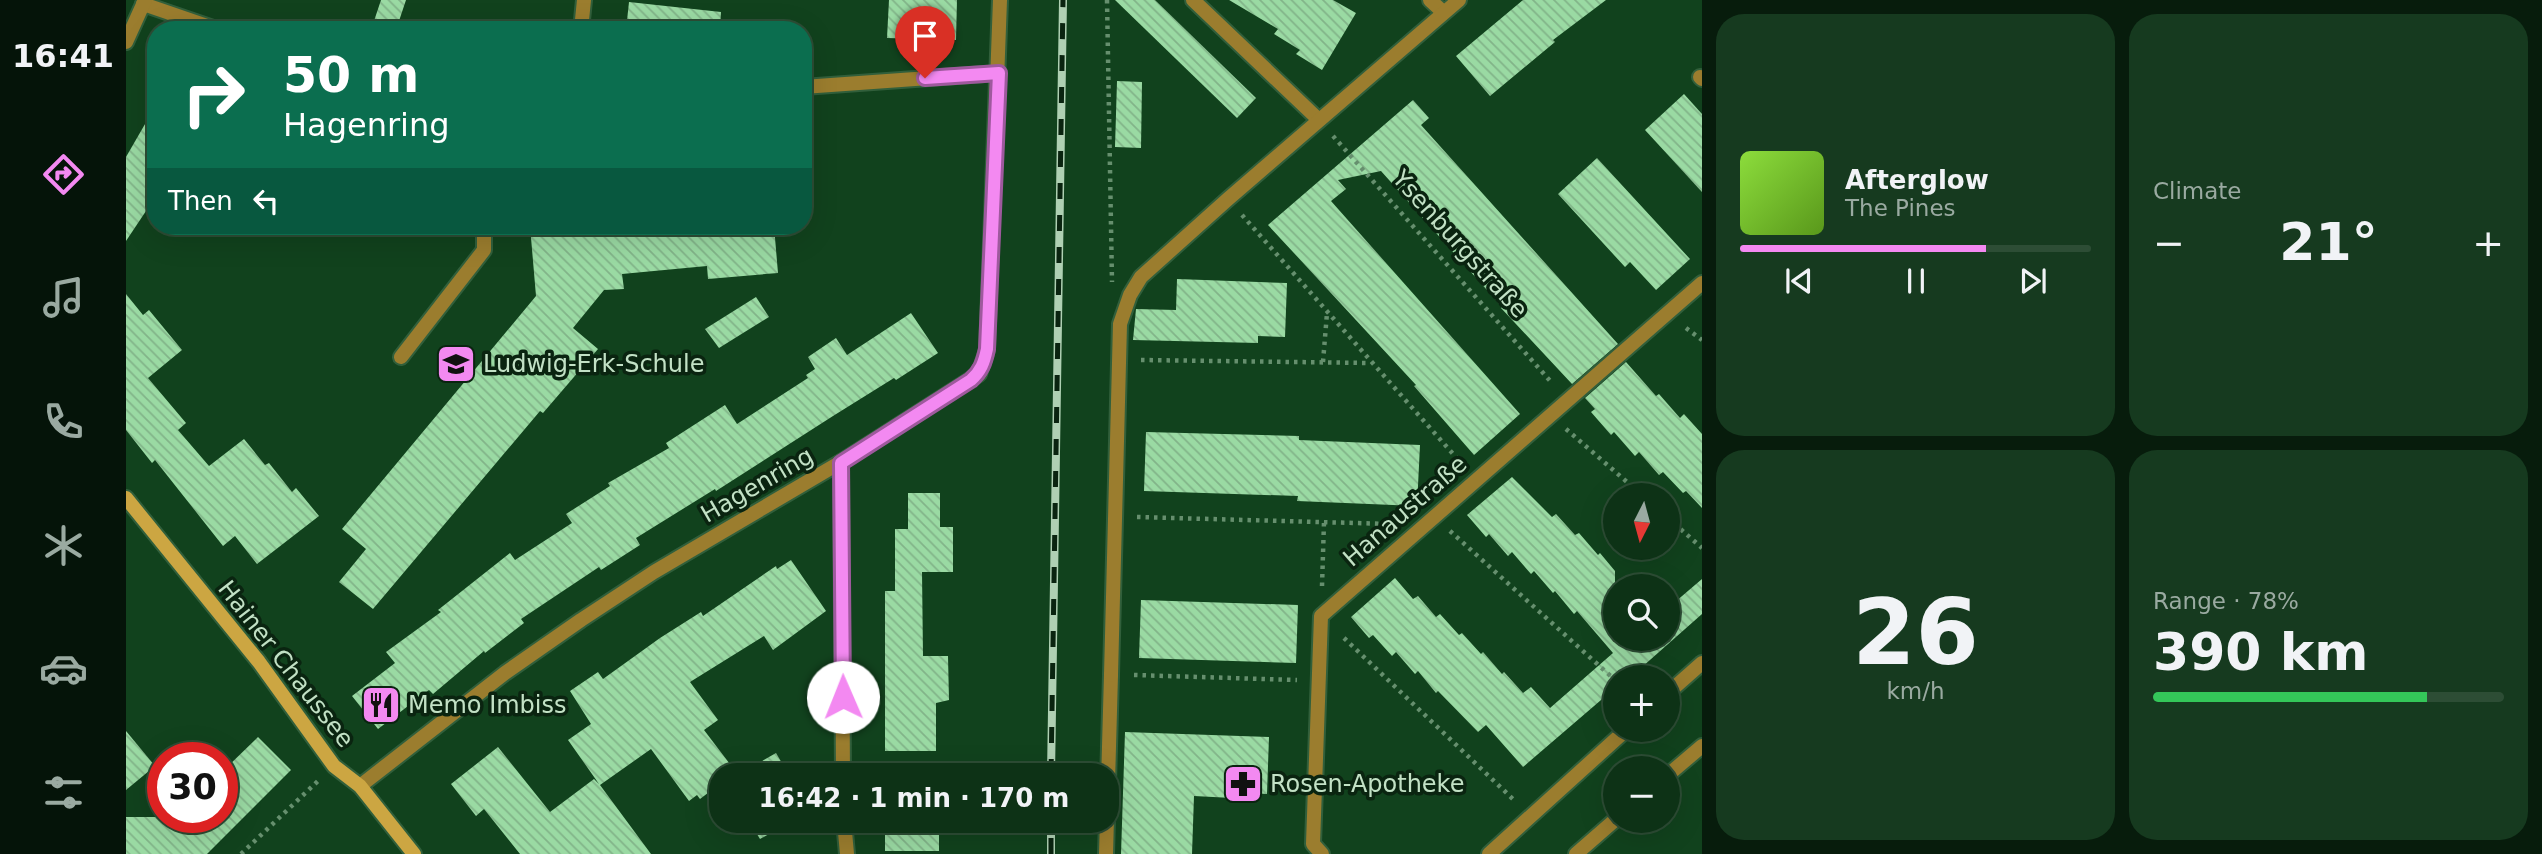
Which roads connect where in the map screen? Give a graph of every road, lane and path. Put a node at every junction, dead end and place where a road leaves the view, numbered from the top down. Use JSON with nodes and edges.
{"nodes":[{"id":1,"x":584,"y":0,"type":"edge"},
{"id":2,"x":1000,"y":0,"type":"edge"},
{"id":3,"x":1107,"y":0,"type":"edge"},
{"id":4,"x":1193,"y":0,"type":"edge"},
{"id":5,"x":1430,"y":0,"type":"edge"},
{"id":6,"x":1459,"y":0,"type":"edge"},
{"id":7,"x":144,"y":2,"type":"edge"},
{"id":8,"x":1443,"y":12,"type":"junction"},
{"id":9,"x":195,"y":21,"type":"edge"},
{"id":10,"x":582,"y":21,"type":"edge"},
{"id":11,"x":126,"y":42,"type":"edge"},
{"id":12,"x":999,"y":73,"type":"junction"},
{"id":13,"x":812,"y":86,"type":"edge"},
{"id":14,"x":1319,"y":120,"type":"junction"},
{"id":15,"x":1228,"y":199,"type":"junction"},
{"id":16,"x":484,"y":235,"type":"edge"},
{"id":17,"x":1702,"y":283,"type":"edge"},
{"id":18,"x":1123,"y":312,"type":"junction"},
{"id":19,"x":1327,"y":313,"type":"junction"},
{"id":20,"x":401,"y":357,"type":"dead end"},
{"id":21,"x":1120,"y":360,"type":"junction"},
{"id":22,"x":1323,"y":362,"type":"junction"},
{"id":23,"x":1371,"y":363,"type":"junction"},
{"id":24,"x":1567,"y":399,"type":"junction"},
{"id":25,"x":1549,"y":415,"type":"junction"},
{"id":26,"x":841,"y":463,"type":"junction"},
{"id":27,"x":1476,"y":479,"type":"junction"},
{"id":28,"x":1628,"y":483,"type":"edge"},
{"id":29,"x":126,"y":498,"type":"edge"},
{"id":30,"x":1114,"y":516,"type":"junction"},
{"id":31,"x":1429,"y":521,"type":"junction"},
{"id":32,"x":1324,"y":522,"type":"junction"},
{"id":33,"x":1680,"y":529,"type":"edge"},
{"id":34,"x":1702,"y":548,"type":"edge"},
{"id":35,"x":1321,"y":616,"type":"junction"},
{"id":36,"x":1702,"y":663,"type":"edge"},
{"id":37,"x":1603,"y":670,"type":"edge"},
{"id":38,"x":1111,"y":675,"type":"junction"},
{"id":39,"x":1319,"y":681,"type":"junction"},
{"id":40,"x":1680,"y":682,"type":"edge"},
{"id":41,"x":1613,"y":742,"type":"edge"},
{"id":42,"x":1702,"y":746,"type":"edge"},
{"id":43,"x":843,"y":763,"type":"edge"},
{"id":44,"x":1680,"y":765,"type":"edge"},
{"id":45,"x":334,"y":766,"type":"junction"},
{"id":46,"x":360,"y":786,"type":"junction"},
{"id":47,"x":1530,"y":816,"type":"junction"},
{"id":48,"x":1603,"y":830,"type":"edge"},
{"id":49,"x":845,"y":833,"type":"edge"},
{"id":50,"x":241,"y":854,"type":"edge"},
{"id":51,"x":414,"y":854,"type":"edge"},
{"id":52,"x":847,"y":854,"type":"edge"},
{"id":53,"x":1106,"y":854,"type":"edge"},
{"id":54,"x":1322,"y":854,"type":"edge"},
{"id":55,"x":1489,"y":854,"type":"edge"},
{"id":56,"x":1576,"y":854,"type":"edge"}],
"edges":[{"from":1,"to":10,"type":"street"},
{"from":2,"to":12,"type":"street","name":"Hagenring"},
{"from":3,"to":18,"type":"path"},
{"from":4,"to":14,"type":"street"},
{"from":5,"to":8,"type":"street"},
{"from":6,"to":8,"type":"street"},
{"from":7,"to":9,"type":"street"},
{"from":7,"to":11,"type":"street"},
{"from":8,"to":14,"type":"street"},
{"from":12,"to":13,"type":"street"},
{"from":12,"to":26,"type":"street","name":"Hagenring"},
{"from":14,"to":15,"type":"street"},
{"from":14,"to":24,"type":"path","name":"Ysenburgstraße"},
{"from":15,"to":18,"type":"street"},
{"from":15,"to":19,"type":"path"},
{"from":16,"to":20,"type":"street"},
{"from":17,"to":24,"type":"street","name":"Hanaustraße"},
{"from":18,"to":21,"type":"street"},
{"from":19,"to":22,"type":"path"},
{"from":19,"to":23,"type":"path"},
{"from":21,"to":22,"type":"path"},
{"from":21,"to":30,"type":"street"},
{"from":22,"to":23,"type":"path"},
{"from":23,"to":27,"type":"path"},
{"from":24,"to":25,"type":"street","name":"Hanaustraße"},
{"from":25,"to":27,"type":"street","name":"Hanaustraße"},
{"from":25,"to":28,"type":"path"},
{"from":26,"to":43,"type":"street"},
{"from":26,"to":46,"type":"street","name":"Hagenring"},
{"from":27,"to":31,"type":"street","name":"Hanaustraße"},
{"from":29,"to":45,"type":"street","name":"Hainer Chaussee"},
{"from":30,"to":32,"type":"path"},
{"from":30,"to":38,"type":"street"},
{"from":31,"to":32,"type":"path"},
{"from":31,"to":35,"type":"street","name":"Hanaustraße"},
{"from":31,"to":37,"type":"path"},
{"from":32,"to":35,"type":"path"},
{"from":33,"to":34,"type":"path"},
{"from":35,"to":39,"type":"street"},
{"from":35,"to":47,"type":"path"},
{"from":36,"to":40,"type":"street"},
{"from":38,"to":39,"type":"path"},
{"from":38,"to":53,"type":"street"},
{"from":39,"to":54,"type":"street"},
{"from":41,"to":47,"type":"street"},
{"from":42,"to":44,"type":"street"},
{"from":45,"to":46,"type":"street","name":"Hainer Chaussee"},
{"from":45,"to":50,"type":"path"},
{"from":46,"to":51,"type":"street","name":"Hainer Chaussee"},
{"from":47,"to":55,"type":"street"},
{"from":48,"to":56,"type":"street"},
{"from":49,"to":52,"type":"street"}]}
